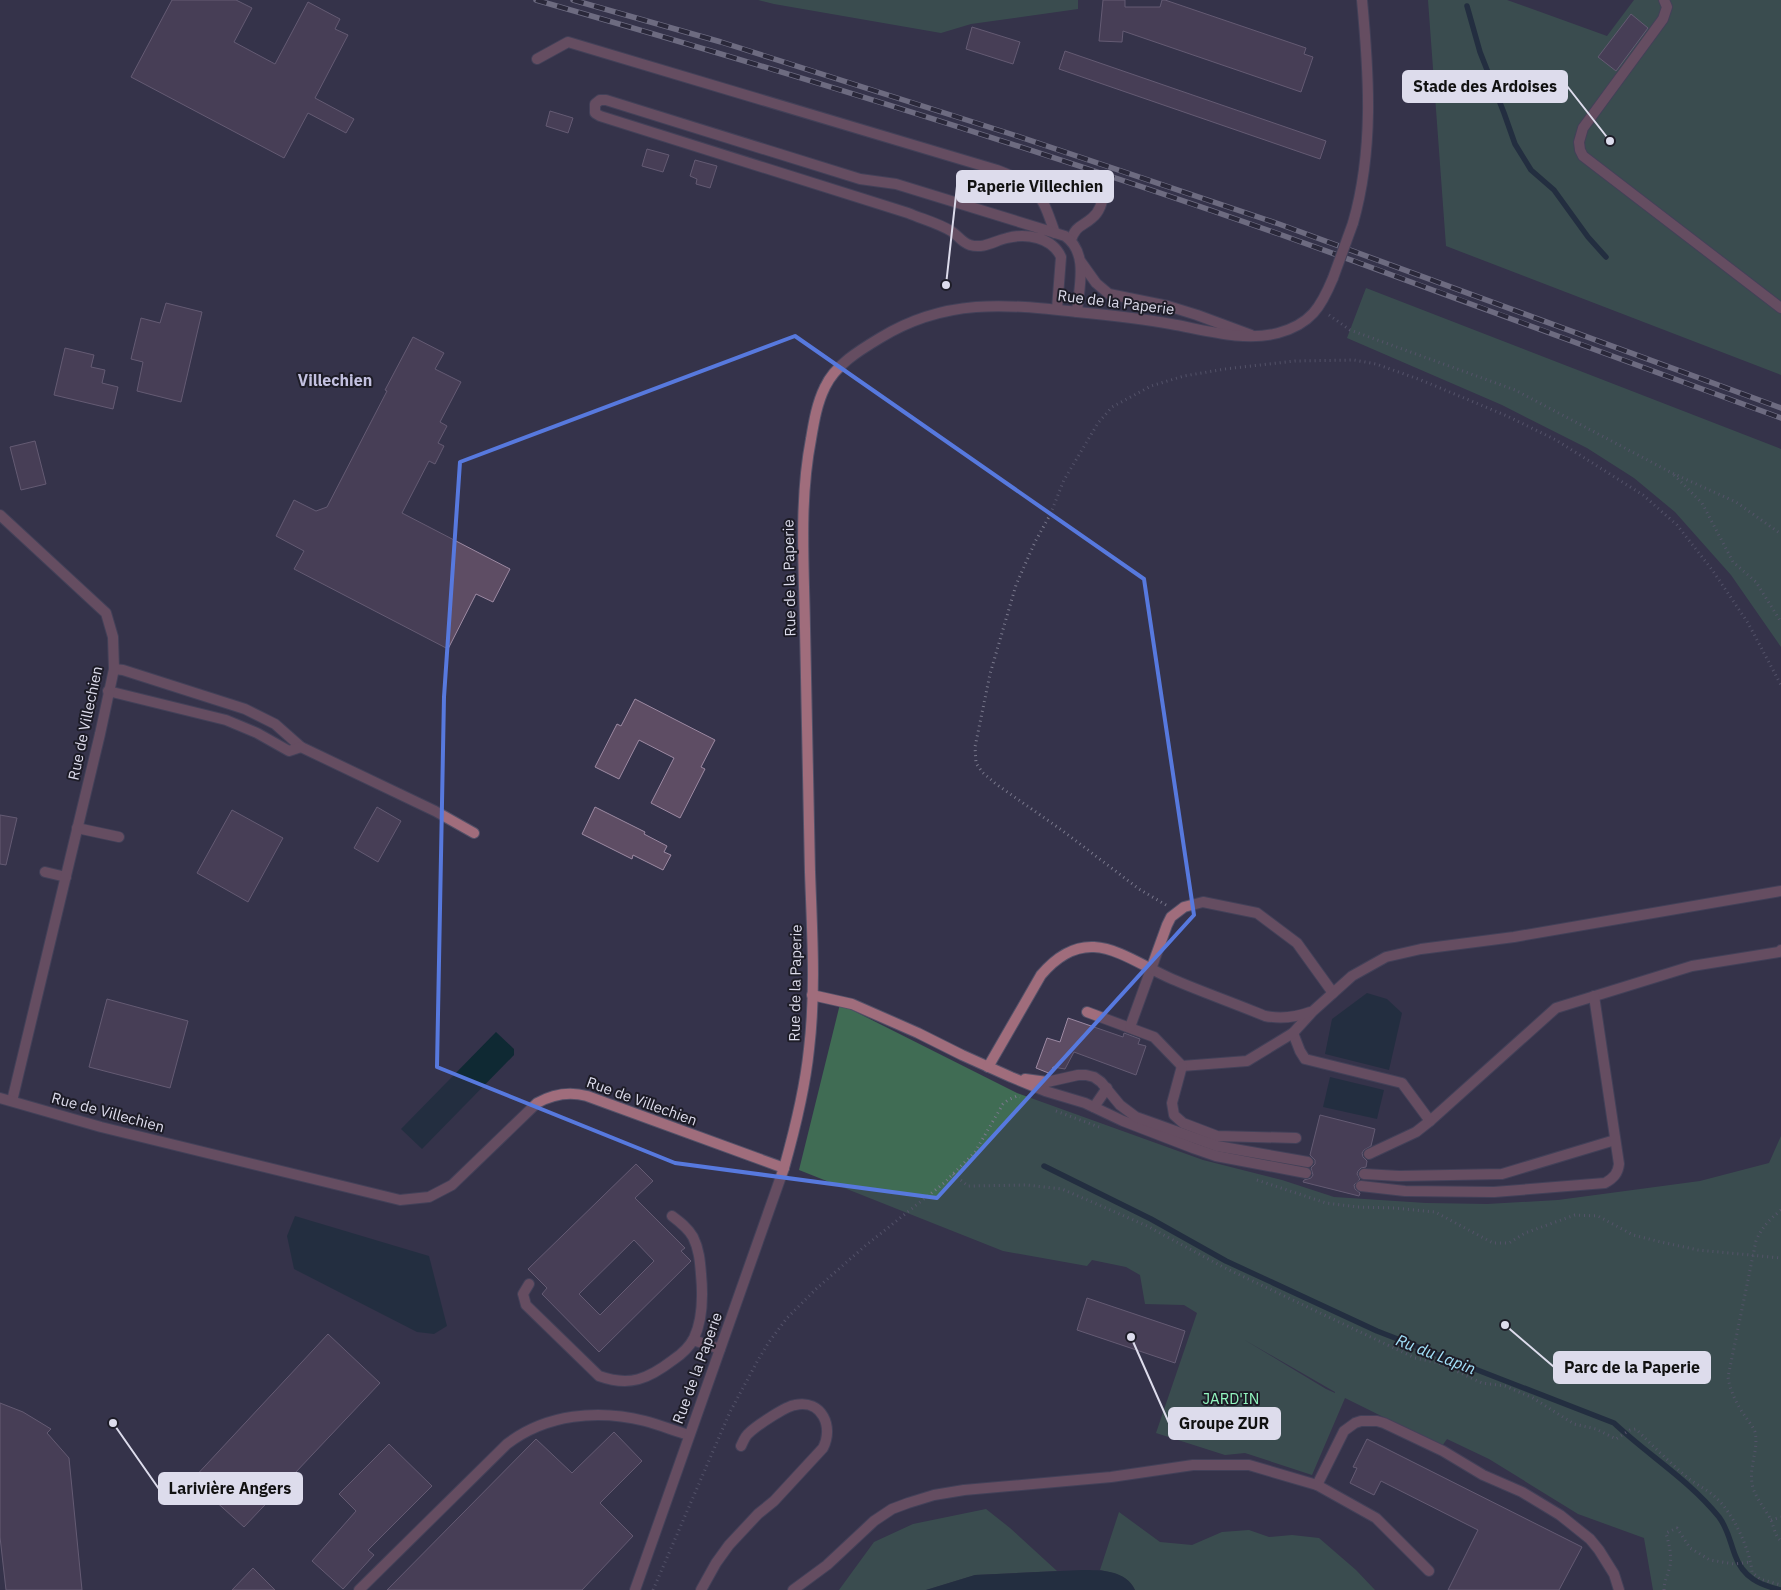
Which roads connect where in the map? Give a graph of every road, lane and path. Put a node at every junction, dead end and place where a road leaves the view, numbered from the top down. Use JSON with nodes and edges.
{"nodes":[{"id":1,"x":1362,"y":0,"type":"edge"},
{"id":2,"x":1664,"y":0,"type":"edge"},
{"id":3,"x":537,"y":59,"type":"dead end"},
{"id":4,"x":1088,"y":182,"type":"dead end"},
{"id":5,"x":1055,"y":233,"type":"junction"},
{"id":6,"x":1071,"y":240,"type":"junction"},
{"id":7,"x":1081,"y":262,"type":"junction"},
{"id":8,"x":1781,"y":308,"type":"edge"},
{"id":9,"x":1057,"y":310,"type":"junction"},
{"id":10,"x":1077,"y":312,"type":"junction"},
{"id":11,"x":1330,"y":315,"type":"dead end"},
{"id":12,"x":1254,"y":336,"type":"junction"},
{"id":13,"x":1672,"y":473,"type":"junction"},
{"id":14,"x":0,"y":515,"type":"edge"},
{"id":15,"x":1781,"y":534,"type":"edge"},
{"id":16,"x":1781,"y":622,"type":"edge"},
{"id":17,"x":114,"y":669,"type":"junction"},
{"id":18,"x":1781,"y":685,"type":"edge"},
{"id":19,"x":108,"y":691,"type":"junction"},
{"id":20,"x":301,"y":747,"type":"junction"},
{"id":21,"x":77,"y":828,"type":"junction"},
{"id":22,"x":474,"y":833,"type":"dead end"},
{"id":23,"x":119,"y":837,"type":"dead end"},
{"id":24,"x":45,"y":872,"type":"dead end"},
{"id":25,"x":66,"y":877,"type":"junction"},
{"id":26,"x":1781,"y":891,"type":"edge"},
{"id":27,"x":1177,"y":912,"type":"junction"},
{"id":28,"x":1781,"y":950,"type":"edge"},
{"id":29,"x":1151,"y":968,"type":"junction"},
{"id":30,"x":1333,"y":992,"type":"junction"},
{"id":31,"x":812,"y":995,"type":"junction"},
{"id":32,"x":1594,"y":996,"type":"junction"},
{"id":33,"x":1313,"y":1011,"type":"junction"},
{"id":34,"x":1087,"y":1012,"type":"dead end"},
{"id":35,"x":1130,"y":1027,"type":"junction"},
{"id":36,"x":1293,"y":1033,"type":"junction"},
{"id":37,"x":988,"y":1066,"type":"junction"},
{"id":38,"x":1182,"y":1066,"type":"junction"},
{"id":39,"x":1014,"y":1078,"type":"junction"},
{"id":40,"x":1107,"y":1088,"type":"junction"},
{"id":41,"x":0,"y":1098,"type":"edge"},
{"id":42,"x":1026,"y":1099,"type":"dead end"},
{"id":43,"x":12,"y":1102,"type":"junction"},
{"id":44,"x":1094,"y":1107,"type":"junction"},
{"id":45,"x":1051,"y":1109,"type":"dead end"},
{"id":46,"x":1430,"y":1121,"type":"junction"},
{"id":47,"x":1104,"y":1129,"type":"dead end"},
{"id":48,"x":1296,"y":1138,"type":"dead end"},
{"id":49,"x":1616,"y":1140,"type":"junction"},
{"id":50,"x":1369,"y":1154,"type":"dead end"},
{"id":51,"x":1308,"y":1162,"type":"dead end"},
{"id":52,"x":784,"y":1168,"type":"junction"},
{"id":53,"x":1306,"y":1173,"type":"dead end"},
{"id":54,"x":954,"y":1174,"type":"junction"},
{"id":55,"x":1364,"y":1174,"type":"dead end"},
{"id":56,"x":1254,"y":1180,"type":"dead end"},
{"id":57,"x":1361,"y":1186,"type":"dead end"},
{"id":58,"x":1781,"y":1210,"type":"edge"},
{"id":59,"x":672,"y":1216,"type":"dead end"},
{"id":60,"x":1753,"y":1255,"type":"junction"},
{"id":61,"x":1781,"y":1258,"type":"edge"},
{"id":62,"x":529,"y":1284,"type":"dead end"},
{"id":63,"x":693,"y":1340,"type":"junction"},
{"id":64,"x":720,"y":1350,"type":"junction"},
{"id":65,"x":689,"y":1435,"type":"junction"},
{"id":66,"x":741,"y":1446,"type":"dead end"},
{"id":67,"x":1318,"y":1486,"type":"junction"},
{"id":68,"x":1781,"y":1517,"type":"edge"},
{"id":69,"x":1771,"y":1520,"type":"junction"},
{"id":70,"x":1781,"y":1541,"type":"edge"},
{"id":71,"x":1751,"y":1562,"type":"junction"},
{"id":72,"x":1429,"y":1571,"type":"dead end"},
{"id":73,"x":1781,"y":1584,"type":"edge"},
{"id":74,"x":359,"y":1590,"type":"edge"},
{"id":75,"x":635,"y":1590,"type":"edge"},
{"id":76,"x":653,"y":1590,"type":"edge"},
{"id":77,"x":700,"y":1590,"type":"edge"},
{"id":78,"x":793,"y":1590,"type":"edge"},
{"id":79,"x":1619,"y":1590,"type":"edge"},
{"id":80,"x":1664,"y":1590,"type":"edge"}],
"edges":[{"from":1,"to":12,"type":"street","name":"Rue de la Paperie","bridge":true},
{"from":2,"to":8,"type":"street"},
{"from":3,"to":5,"type":"street"},
{"from":4,"to":6,"type":"street"},
{"from":5,"to":6,"type":"street"},
{"from":5,"to":9,"type":"street"},
{"from":6,"to":7,"type":"street"},
{"from":7,"to":10,"type":"street"},
{"from":7,"to":12,"type":"street"},
{"from":9,"to":10,"type":"street","name":"Rue de la Paperie"},
{"from":9,"to":31,"type":"street","name":"Rue de la Paperie"},
{"from":10,"to":12,"type":"street","name":"Rue de la Paperie"},
{"from":11,"to":13,"type":"path"},
{"from":13,"to":15,"type":"path"},
{"from":13,"to":16,"type":"path"},
{"from":14,"to":17,"type":"street","name":"Rue de Villechien"},
{"from":17,"to":19,"type":"street","name":"Rue de Villechien"},
{"from":17,"to":20,"type":"street"},
{"from":18,"to":27,"type":"path"},
{"from":19,"to":20,"type":"street"},
{"from":19,"to":21,"type":"street","name":"Rue de Villechien"},
{"from":20,"to":22,"type":"street"},
{"from":21,"to":23,"type":"street"},
{"from":21,"to":25,"type":"street","name":"Rue de Villechien"},
{"from":24,"to":25,"type":"street"},
{"from":25,"to":43,"type":"street","name":"Rue de Villechien"},
{"from":26,"to":30,"type":"street"},
{"from":27,"to":29,"type":"street"},
{"from":27,"to":30,"type":"street"},
{"from":28,"to":32,"type":"street"},
{"from":29,"to":33,"type":"street"},
{"from":29,"to":35,"type":"street"},
{"from":29,"to":37,"type":"street"},
{"from":30,"to":33,"type":"street"},
{"from":31,"to":37,"type":"street"},
{"from":31,"to":52,"type":"street","name":"Rue de la Paperie"},
{"from":32,"to":46,"type":"street"},
{"from":32,"to":49,"type":"street"},
{"from":33,"to":36,"type":"street"},
{"from":34,"to":35,"type":"street"},
{"from":35,"to":38,"type":"street"},
{"from":36,"to":38,"type":"street"},
{"from":36,"to":46,"type":"street"},
{"from":37,"to":39,"type":"street"},
{"from":38,"to":48,"type":"street"},
{"from":39,"to":40,"type":"street"},
{"from":39,"to":44,"type":"street"},
{"from":40,"to":44,"type":"street"},
{"from":40,"to":51,"type":"street"},
{"from":41,"to":43,"type":"street"},
{"from":42,"to":54,"type":"path"},
{"from":43,"to":52,"type":"street","name":"Rue de Villechien"},
{"from":44,"to":53,"type":"street"},
{"from":45,"to":47,"type":"path"},
{"from":46,"to":50,"type":"street"},
{"from":49,"to":55,"type":"street"},
{"from":49,"to":57,"type":"street"},
{"from":52,"to":64,"type":"street","name":"Rue de la Paperie"},
{"from":54,"to":71,"type":"path"},
{"from":54,"to":76,"type":"path"},
{"from":56,"to":60,"type":"path"},
{"from":58,"to":60,"type":"path"},
{"from":59,"to":63,"type":"street"},
{"from":60,"to":61,"type":"path"},
{"from":60,"to":69,"type":"path"},
{"from":62,"to":63,"type":"street"},
{"from":63,"to":64,"type":"street"},
{"from":64,"to":65,"type":"street","name":"Rue de la Paperie"},
{"from":65,"to":74,"type":"street"},
{"from":65,"to":75,"type":"street","name":"Rue de la Paperie"},
{"from":66,"to":77,"type":"street"},
{"from":67,"to":72,"type":"street"},
{"from":67,"to":78,"type":"street"},
{"from":67,"to":79,"type":"street"},
{"from":68,"to":69,"type":"path"},
{"from":69,"to":70,"type":"path"},
{"from":71,"to":73,"type":"path"},
{"from":71,"to":80,"type":"path"}]}
